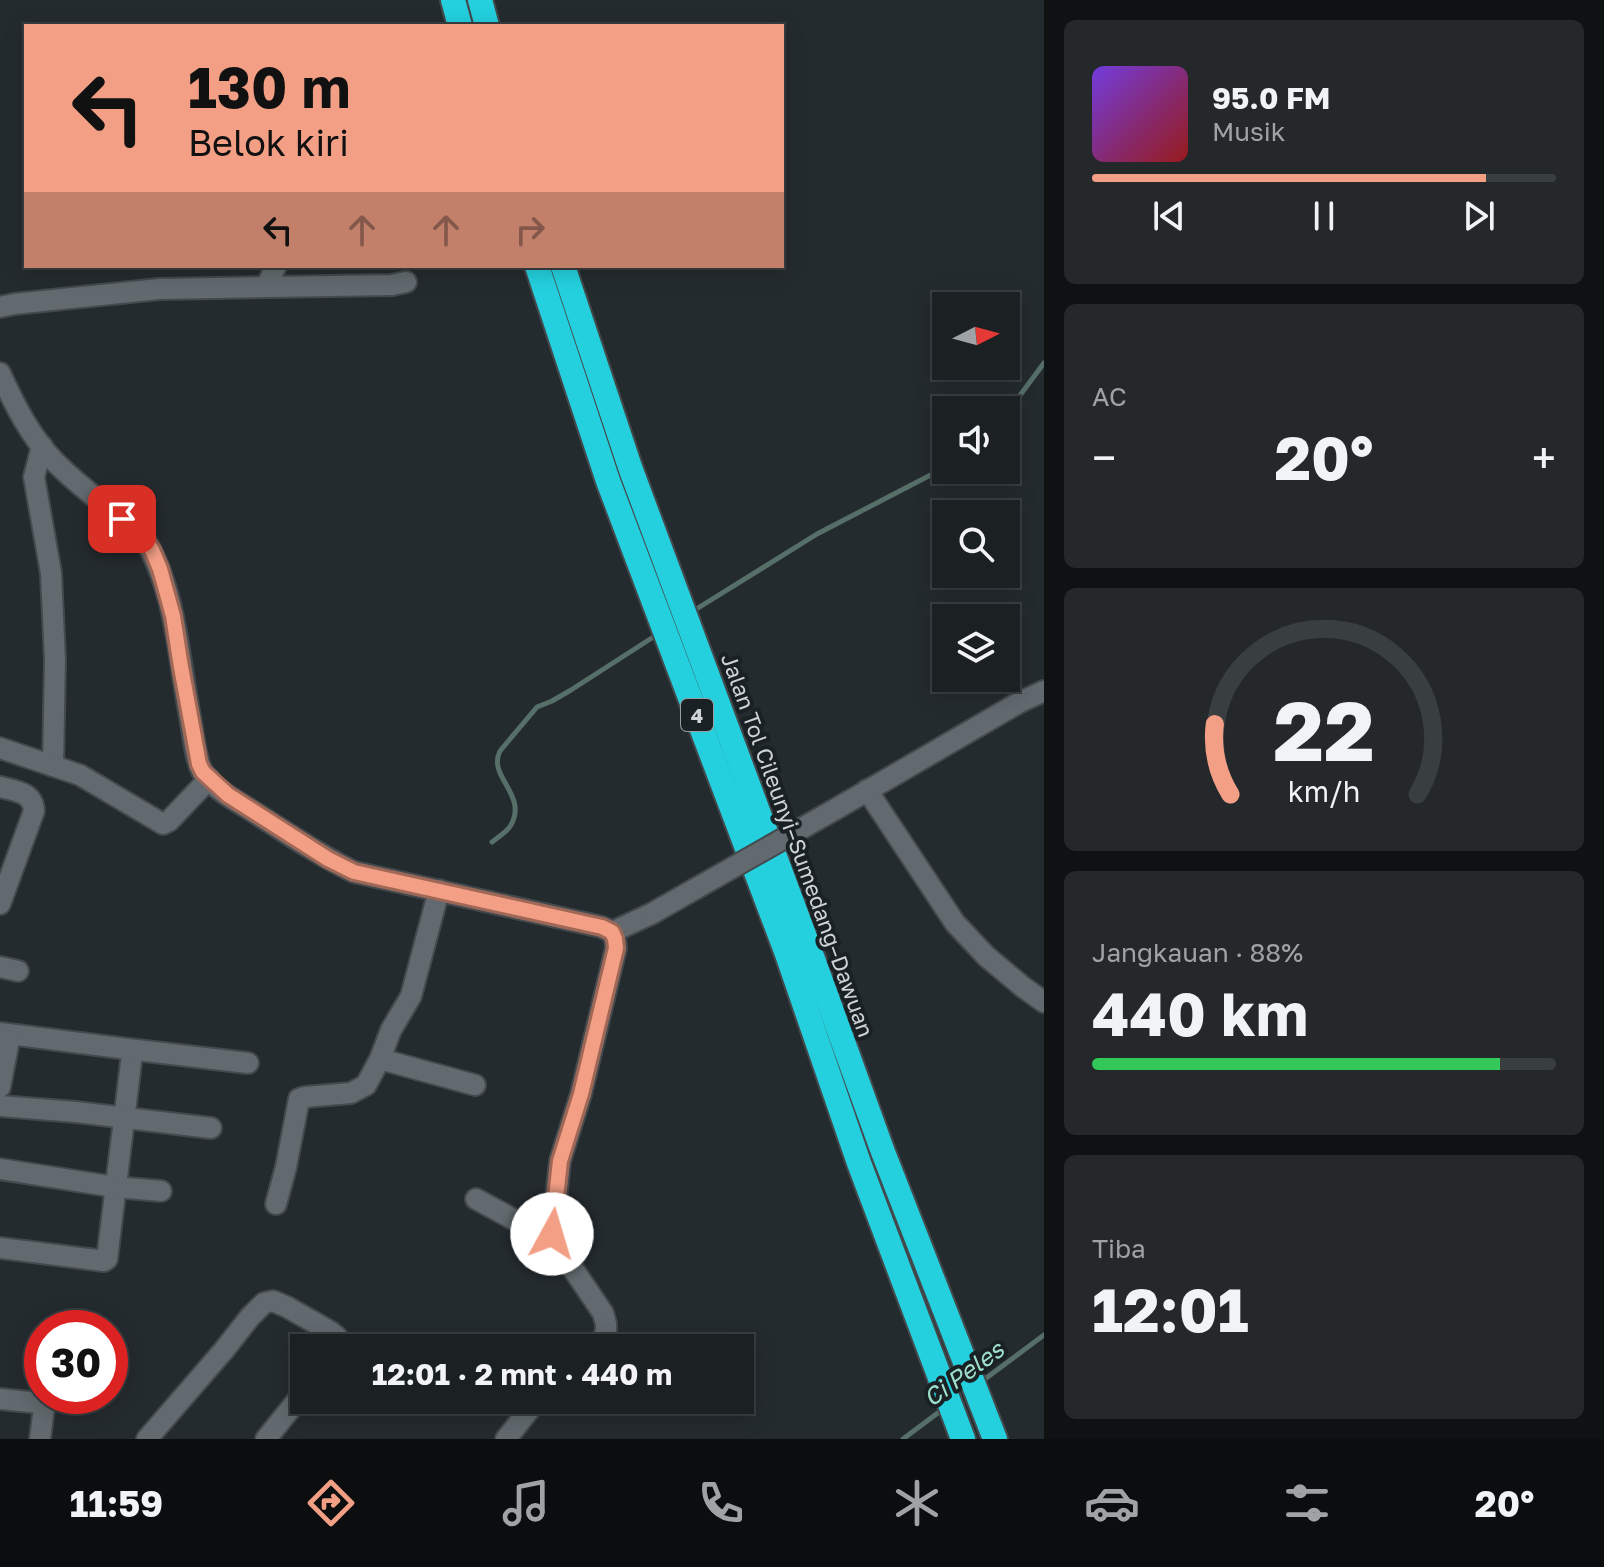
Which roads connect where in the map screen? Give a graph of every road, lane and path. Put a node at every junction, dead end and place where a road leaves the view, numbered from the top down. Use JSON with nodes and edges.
{"nodes":[{"id":1,"x":453,"y":0,"type":"edge"},
{"id":2,"x":480,"y":0,"type":"edge"},
{"id":3,"x":459,"y":24,"type":"edge"},
{"id":4,"x":486,"y":24,"type":"edge"},
{"id":5,"x":275,"y":268,"type":"edge"},
{"id":6,"x":538,"y":268,"type":"edge"},
{"id":7,"x":564,"y":268,"type":"edge"},
{"id":8,"x":406,"y":282,"type":"dead end"},
{"id":9,"x":266,"y":287,"type":"junction"},
{"id":10,"x":0,"y":307,"type":"edge"},
{"id":11,"x":0,"y":373,"type":"edge"},
{"id":12,"x":42,"y":446,"type":"junction"},
{"id":13,"x":1044,"y":691,"type":"edge"},
{"id":14,"x":0,"y":748,"type":"edge"},
{"id":15,"x":53,"y":766,"type":"junction"},
{"id":16,"x":209,"y":779,"type":"junction"},
{"id":17,"x":0,"y":787,"type":"edge"},
{"id":18,"x":867,"y":790,"type":"junction"},
{"id":19,"x":439,"y":890,"type":"junction"},
{"id":20,"x":0,"y":904,"type":"edge"},
{"id":21,"x":612,"y":932,"type":"junction"},
{"id":22,"x":1044,"y":1002,"type":"edge"},
{"id":23,"x":5,"y":1034,"type":"edge"},
{"id":24,"x":128,"y":1049,"type":"junction"},
{"id":25,"x":380,"y":1059,"type":"junction"},
{"id":26,"x":248,"y":1063,"type":"dead end"},
{"id":27,"x":475,"y":1085,"type":"dead end"},
{"id":28,"x":0,"y":1087,"type":"edge"},
{"id":29,"x":0,"y":1106,"type":"edge"},
{"id":30,"x":124,"y":1118,"type":"junction"},
{"id":31,"x":211,"y":1128,"type":"dead end"},
{"id":32,"x":0,"y":1169,"type":"edge"},
{"id":33,"x":115,"y":1187,"type":"junction"},
{"id":34,"x":161,"y":1191,"type":"dead end"},
{"id":35,"x":476,"y":1199,"type":"dead end"},
{"id":36,"x":276,"y":1204,"type":"dead end"},
{"id":37,"x":552,"y":1234,"type":"junction"},
{"id":38,"x":0,"y":1248,"type":"edge"},
{"id":39,"x":333,"y":1334,"type":"edge"},
{"id":40,"x":605,"y":1334,"type":"edge"},
{"id":41,"x":0,"y":1399,"type":"edge"},
{"id":42,"x":290,"y":1409,"type":"edge"},
{"id":43,"x":526,"y":1414,"type":"edge"},
{"id":44,"x":40,"y":1439,"type":"edge"},
{"id":45,"x":147,"y":1439,"type":"edge"},
{"id":46,"x":266,"y":1439,"type":"edge"},
{"id":47,"x":506,"y":1439,"type":"edge"},
{"id":48,"x":963,"y":1439,"type":"edge"},
{"id":49,"x":995,"y":1439,"type":"edge"}],
"edges":[{"from":1,"to":3,"type":"highway"},
{"from":2,"to":4,"type":"highway"},
{"from":5,"to":9,"type":"street"},
{"from":6,"to":48,"type":"highway","number":"4"},
{"from":7,"to":49,"type":"highway","name":"Jalan Tol Cileunyi–Sumedang–Dawuan","number":"4"},
{"from":8,"to":9,"type":"street"},
{"from":9,"to":10,"type":"street"},
{"from":11,"to":12,"type":"street"},
{"from":12,"to":15,"type":"street"},
{"from":12,"to":16,"type":"street"},
{"from":13,"to":18,"type":"street"},
{"from":14,"to":15,"type":"street"},
{"from":15,"to":16,"type":"street"},
{"from":16,"to":19,"type":"street"},
{"from":17,"to":20,"type":"street"},
{"from":18,"to":21,"type":"street","bridge":true},
{"from":18,"to":22,"type":"street"},
{"from":19,"to":21,"type":"street"},
{"from":19,"to":25,"type":"street"},
{"from":21,"to":37,"type":"street"},
{"from":23,"to":24,"type":"street"},
{"from":23,"to":28,"type":"street"},
{"from":24,"to":26,"type":"street"},
{"from":24,"to":30,"type":"street"},
{"from":25,"to":27,"type":"street"},
{"from":25,"to":36,"type":"street"},
{"from":29,"to":30,"type":"street"},
{"from":30,"to":31,"type":"street"},
{"from":30,"to":33,"type":"street"},
{"from":32,"to":33,"type":"street"},
{"from":33,"to":34,"type":"street"},
{"from":33,"to":38,"type":"street"},
{"from":35,"to":37,"type":"street"},
{"from":37,"to":40,"type":"street"},
{"from":39,"to":45,"type":"street"},
{"from":41,"to":44,"type":"street"},
{"from":42,"to":46,"type":"street"},
{"from":43,"to":47,"type":"street"}]}
